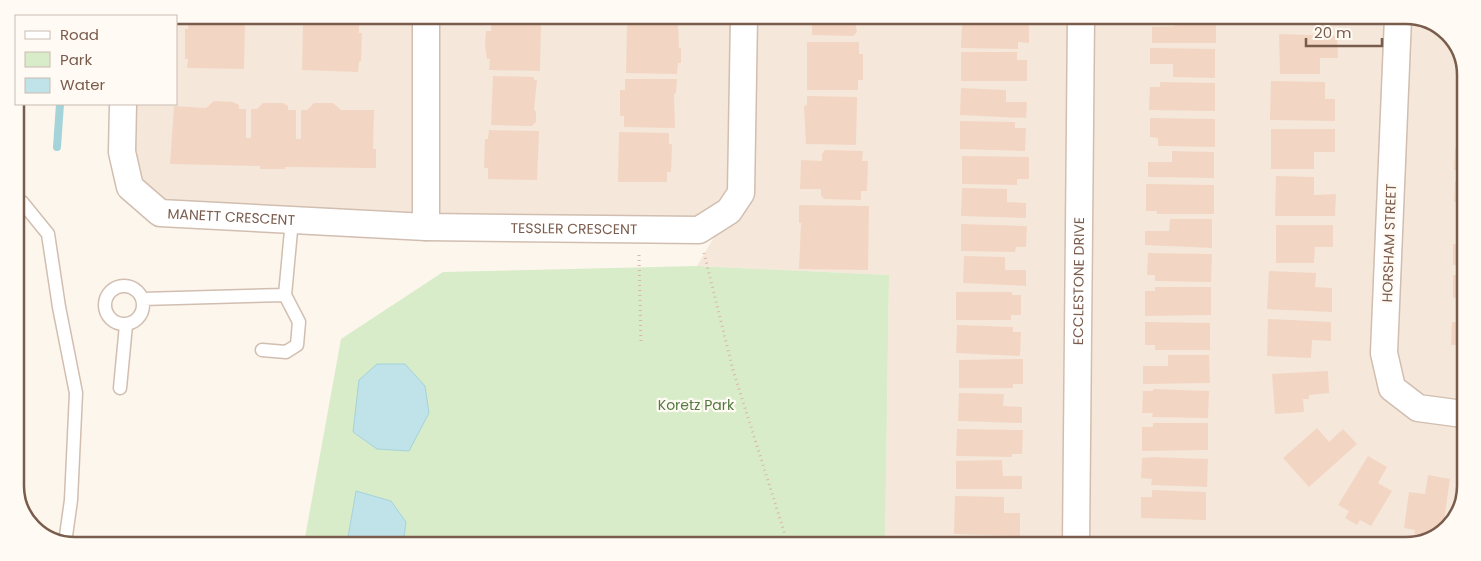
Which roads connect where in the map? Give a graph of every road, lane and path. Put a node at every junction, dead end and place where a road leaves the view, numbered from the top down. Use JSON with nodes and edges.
{"nodes":[{"id":1,"x":426,"y":24,"type":"edge"},
{"id":2,"x":744,"y":24,"type":"edge"},
{"id":3,"x":1082,"y":24,"type":"edge"},
{"id":4,"x":1398,"y":24,"type":"edge"},
{"id":5,"x":123,"y":105,"type":"edge"},
{"id":6,"x":24,"y":204,"type":"edge"},
{"id":7,"x":292,"y":220,"type":"junction"},
{"id":8,"x":426,"y":227,"type":"junction"},
{"id":9,"x":699,"y":230,"type":"junction"},
{"id":10,"x":638,"y":231,"type":"junction"},
{"id":11,"x":285,"y":295,"type":"junction"},
{"id":12,"x":142,"y":299,"type":"junction"},
{"id":13,"x":126,"y":325,"type":"junction"},
{"id":14,"x":641,"y":344,"type":"dead end"},
{"id":15,"x":262,"y":350,"type":"dead end"},
{"id":16,"x":120,"y":388,"type":"dead end"},
{"id":17,"x":1457,"y":413,"type":"edge"},
{"id":18,"x":66,"y":537,"type":"edge"},
{"id":19,"x":786,"y":537,"type":"edge"},
{"id":20,"x":1076,"y":537,"type":"edge"}],
"edges":[{"from":1,"to":8,"type":"street"},
{"from":2,"to":9,"type":"street"},
{"from":3,"to":20,"type":"street","name":"ECCLESTONE DRIVE"},
{"from":4,"to":17,"type":"street","name":"HORSHAM STREET"},
{"from":5,"to":7,"type":"street","name":"MANETT CRESCENT"},
{"from":6,"to":18,"type":"lane"},
{"from":7,"to":8,"type":"street","name":"MANETT CRESCENT"},
{"from":7,"to":11,"type":"lane"},
{"from":8,"to":10,"type":"street","name":"TESSLER CRESCENT"},
{"from":9,"to":10,"type":"street","name":"TESSLER CRESCENT"},
{"from":9,"to":19,"type":"path"},
{"from":10,"to":14,"type":"path"},
{"from":11,"to":12,"type":"lane"},
{"from":11,"to":15,"type":"lane"},
{"from":12,"to":13,"type":"lane"},
{"from":12,"to":13,"type":"lane"},
{"from":13,"to":16,"type":"lane"}]}
